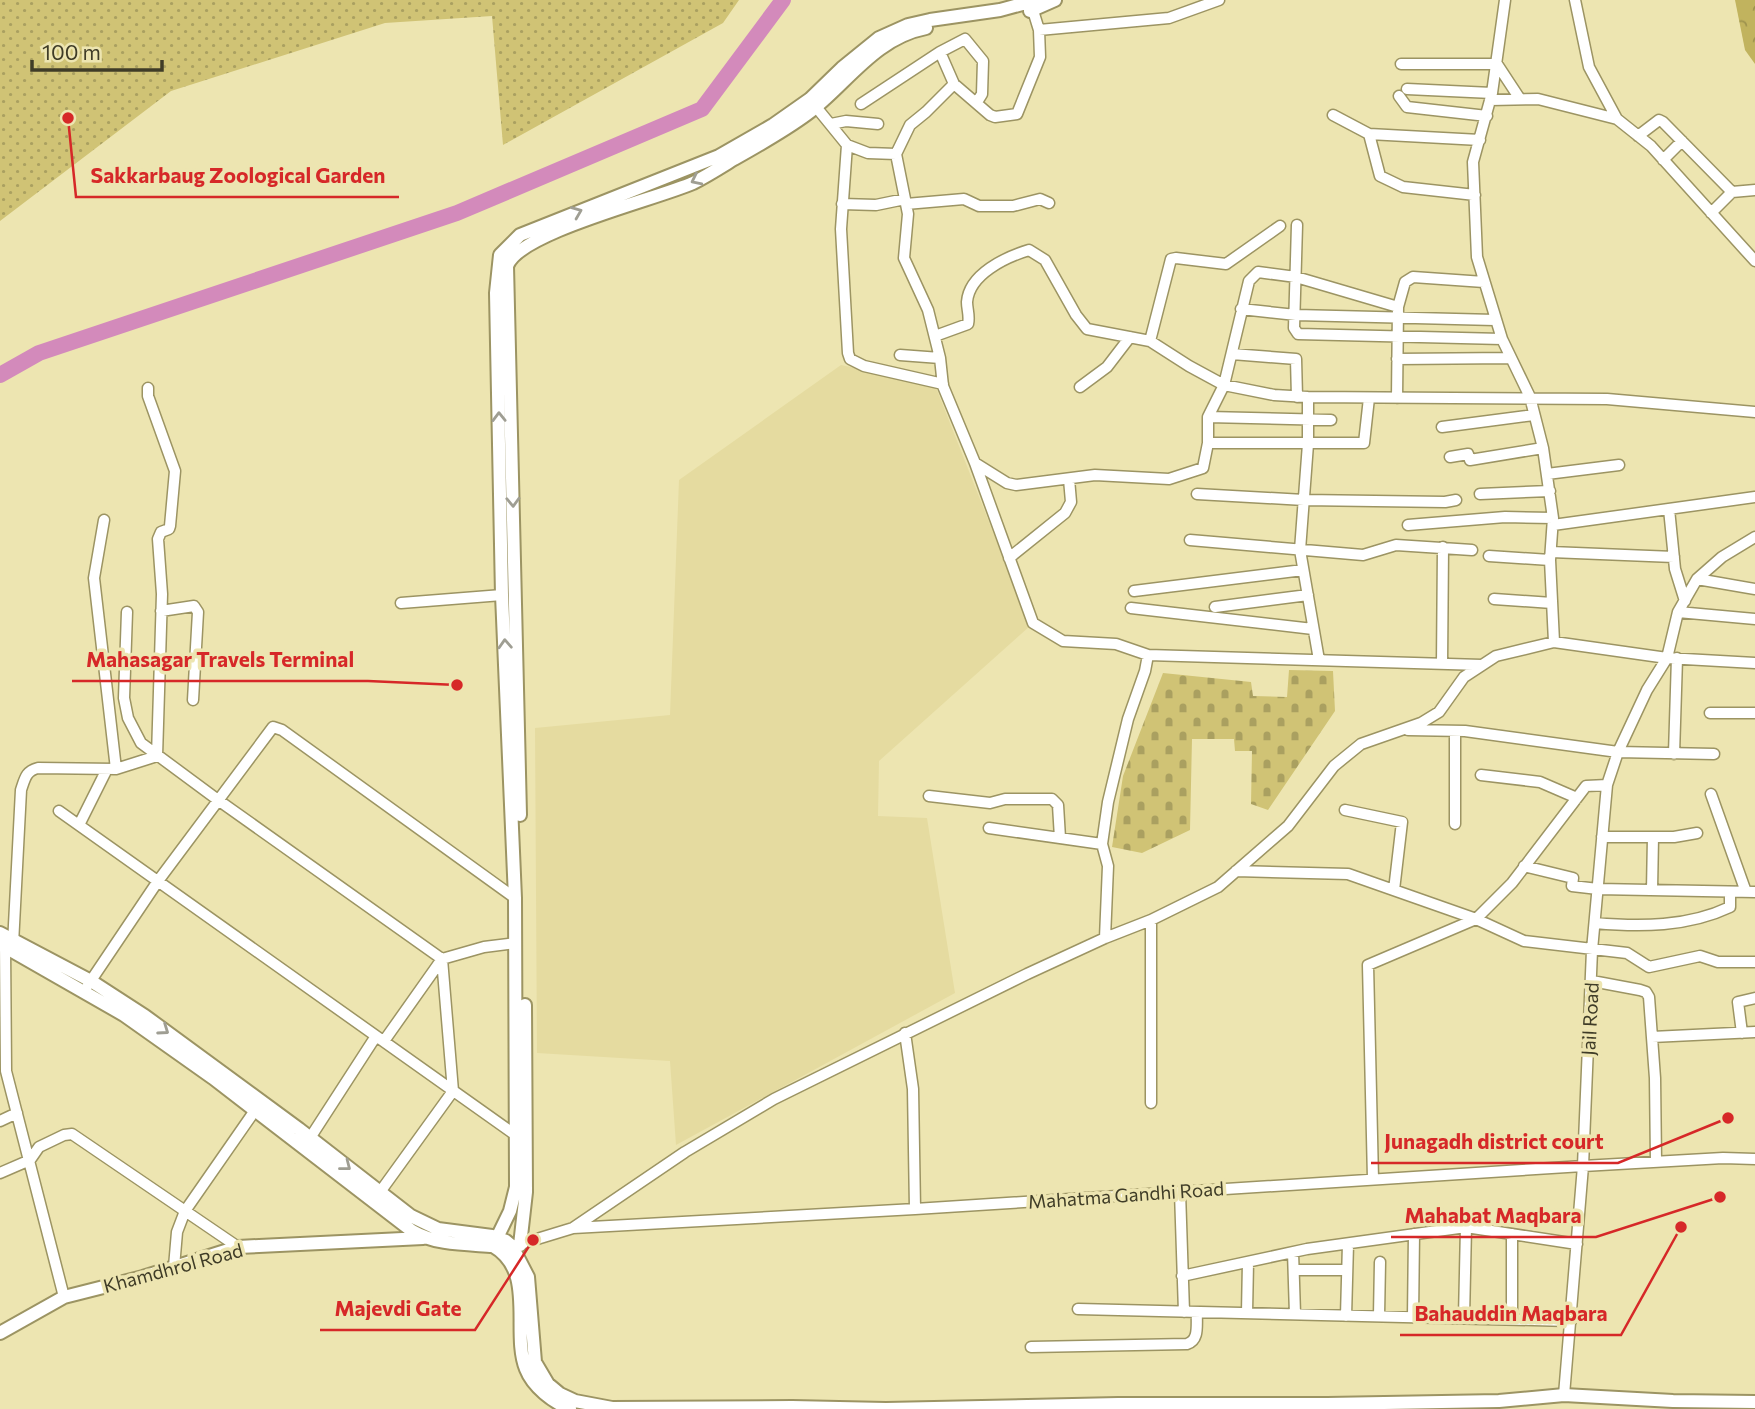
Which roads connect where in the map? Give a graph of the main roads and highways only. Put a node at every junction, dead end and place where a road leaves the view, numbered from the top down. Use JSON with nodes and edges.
{"nodes":[{"id":1,"x":1055,"y":0,"type":"edge"},
{"id":2,"x":1033,"y":4,"type":"edge"},
{"id":3,"x":813,"y":103,"type":"junction"},
{"id":4,"x":0,"y":933,"type":"edge"},
{"id":5,"x":8,"y":946,"type":"edge"},
{"id":6,"x":258,"y":1106,"type":"junction"},
{"id":7,"x":438,"y":1229,"type":"junction"},
{"id":8,"x":424,"y":1238,"type":"junction"},
{"id":9,"x":505,"y":1245,"type":"junction"},
{"id":10,"x":0,"y":1333,"type":"edge"},
{"id":11,"x":1755,"y":1402,"type":"edge"},
{"id":12,"x":1543,"y":1403,"type":"edge"},
{"id":13,"x":1600,"y":1403,"type":"edge"},
{"id":14,"x":569,"y":1409,"type":"edge"},
{"id":15,"x":1384,"y":1409,"type":"edge"},
{"id":16,"x":1408,"y":1409,"type":"edge"},
{"id":17,"x":1739,"y":1409,"type":"edge"},
{"id":18,"x":1755,"y":1409,"type":"edge"}],
"edges":[{"from":1,"to":2,"type":"main road"},
{"from":2,"to":3,"type":"main road"},
{"from":3,"to":9,"type":"main road","one_way":true},
{"from":9,"to":3,"type":"main road","one_way":true},
{"from":4,"to":5,"type":"main road"},
{"from":5,"to":6,"type":"main road"},
{"from":6,"to":7,"type":"main road","one_way":true},
{"from":6,"to":8,"type":"main road"},
{"from":7,"to":8,"type":"main road","name":"Khamdhrol Road"},
{"from":7,"to":9,"type":"main road"},
{"from":8,"to":9,"type":"main road"},
{"from":8,"to":10,"type":"main road","name":"Khamdhrol Road"},
{"from":9,"to":12,"type":"main road"},
{"from":9,"to":14,"type":"main road"},
{"from":11,"to":13,"type":"main road"},
{"from":12,"to":13,"type":"main road"},
{"from":15,"to":16,"type":"main road"},
{"from":17,"to":18,"type":"main road"}]}
